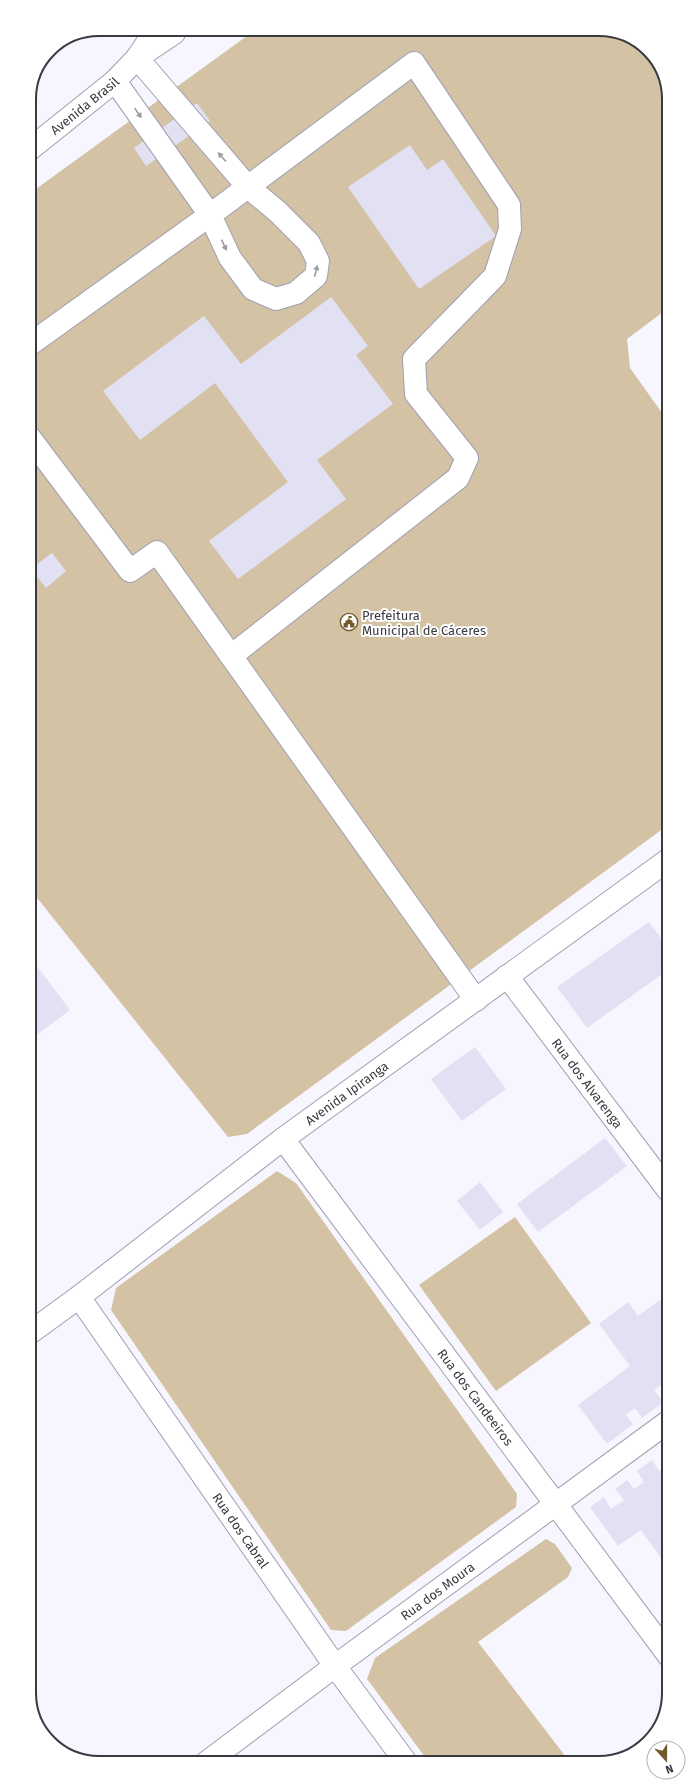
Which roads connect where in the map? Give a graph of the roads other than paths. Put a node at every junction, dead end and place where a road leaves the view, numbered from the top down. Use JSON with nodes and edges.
{"nodes":[{"id":1,"x":152,"y":36,"type":"edge"},
{"id":2,"x":170,"y":36,"type":"edge"},
{"id":3,"x":137,"y":58,"type":"junction"},
{"id":4,"x":116,"y":81,"type":"junction"},
{"id":5,"x":36,"y":138,"type":"edge"},
{"id":6,"x":248,"y":187,"type":"junction"},
{"id":7,"x":210,"y":216,"type":"junction"},
{"id":8,"x":36,"y":341,"type":"edge"},
{"id":9,"x":36,"y":446,"type":"edge"},
{"id":10,"x":231,"y":656,"type":"junction"},
{"id":11,"x":662,"y":864,"type":"edge"},
{"id":12,"x":507,"y":976,"type":"junction"},
{"id":13,"x":476,"y":1000,"type":"junction"},
{"id":14,"x":283,"y":1139,"type":"junction"},
{"id":15,"x":662,"y":1182,"type":"edge"},
{"id":16,"x":79,"y":1297,"type":"junction"},
{"id":17,"x":36,"y":1328,"type":"edge"},
{"id":18,"x":662,"y":1426,"type":"edge"},
{"id":19,"x":556,"y":1503,"type":"junction"},
{"id":20,"x":662,"y":1647,"type":"edge"},
{"id":21,"x":335,"y":1666,"type":"junction"},
{"id":22,"x":215,"y":1756,"type":"edge"},
{"id":23,"x":401,"y":1756,"type":"edge"}],
"edges":[{"from":1,"to":3,"type":"street","name":"Avenida Brasil"},
{"from":2,"to":3,"type":"street","name":"Avenida Brasil"},
{"from":3,"to":4,"type":"street","name":"Avenida Brasil"},
{"from":6,"to":3,"type":"street","one_way":true},
{"from":4,"to":5,"type":"street","name":"Avenida Brasil"},
{"from":4,"to":7,"type":"street","one_way":true},
{"from":6,"to":7,"type":"street"},
{"from":7,"to":6,"type":"street","one_way":true},
{"from":6,"to":10,"type":"street"},
{"from":7,"to":8,"type":"street"},
{"from":9,"to":10,"type":"street"},
{"from":10,"to":13,"type":"street"},
{"from":11,"to":12,"type":"street","name":"Avenida Ipiranga"},
{"from":12,"to":13,"type":"street","name":"Avenida Ipiranga"},
{"from":12,"to":15,"type":"street","name":"Rua dos Alvarenga"},
{"from":13,"to":14,"type":"street","name":"Avenida Ipiranga"},
{"from":14,"to":16,"type":"street","name":"Avenida Ipiranga"},
{"from":14,"to":19,"type":"street","name":"Rua dos Candeeiros"},
{"from":16,"to":17,"type":"street","name":"Avenida Ipiranga"},
{"from":16,"to":21,"type":"street","name":"Rua dos Cabral"},
{"from":18,"to":19,"type":"street","name":"Rua dos Moura"},
{"from":19,"to":20,"type":"street","name":"Rua dos Candeeiros"},
{"from":19,"to":21,"type":"street","name":"Rua dos Moura"},
{"from":21,"to":22,"type":"street","name":"Rua dos Moura"},
{"from":21,"to":23,"type":"street","name":"Rua dos Cabral"}]}
